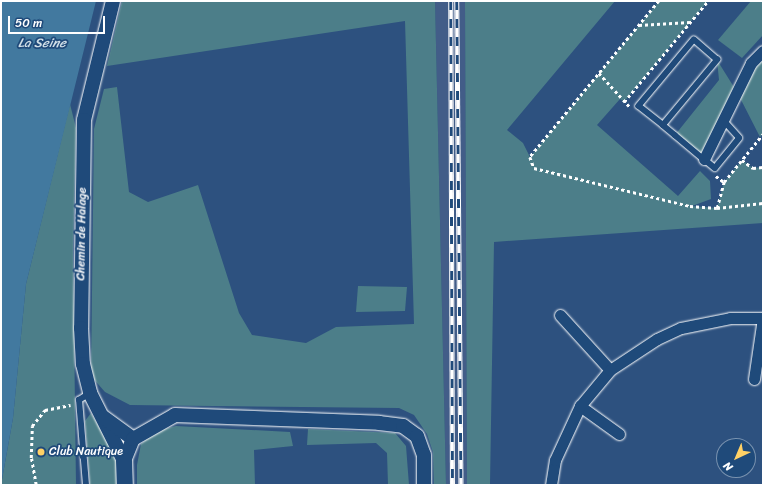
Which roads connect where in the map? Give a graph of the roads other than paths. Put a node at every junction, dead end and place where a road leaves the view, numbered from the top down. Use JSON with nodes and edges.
{"nodes":[{"id":1,"x":113,"y":1,"type":"edge"},
{"id":2,"x":763,"y":51,"type":"edge"},
{"id":3,"x":723,"y":120,"type":"junction"},
{"id":4,"x":663,"y":125,"type":"junction"},
{"id":5,"x":704,"y":159,"type":"junction"},
{"id":6,"x":560,"y":315,"type":"dead end"},
{"id":7,"x":763,"y":318,"type":"edge"},
{"id":8,"x":610,"y":370,"type":"junction"},
{"id":9,"x":754,"y":379,"type":"dead end"},
{"id":10,"x":85,"y":396,"type":"junction"},
{"id":11,"x":580,"y":406,"type":"junction"},
{"id":12,"x":100,"y":415,"type":"junction"},
{"id":13,"x":619,"y":434,"type":"dead end"},
{"id":14,"x":133,"y":439,"type":"junction"},
{"id":15,"x":124,"y":461,"type":"junction"},
{"id":16,"x":86,"y":485,"type":"edge"},
{"id":17,"x":125,"y":485,"type":"edge"},
{"id":18,"x":424,"y":485,"type":"edge"},
{"id":19,"x":551,"y":485,"type":"edge"}],
"edges":[{"from":1,"to":10,"type":"street","name":"Chemin de Halage"},
{"from":2,"to":3,"type":"street"},
{"from":3,"to":5,"type":"street"},
{"from":3,"to":5,"type":"lane"},
{"from":4,"to":4,"type":"lane"},
{"from":4,"to":5,"type":"lane"},
{"from":6,"to":8,"type":"street"},
{"from":7,"to":8,"type":"street"},
{"from":7,"to":9,"type":"street"},
{"from":8,"to":11,"type":"street"},
{"from":10,"to":12,"type":"street","name":"Chemin de Halage"},
{"from":10,"to":16,"type":"lane"},
{"from":11,"to":13,"type":"street"},
{"from":11,"to":19,"type":"street"},
{"from":12,"to":14,"type":"street"},
{"from":12,"to":15,"type":"street","name":"Chemin de Halage"},
{"from":14,"to":15,"type":"street"},
{"from":14,"to":18,"type":"street"},
{"from":15,"to":17,"type":"main road"}]}
